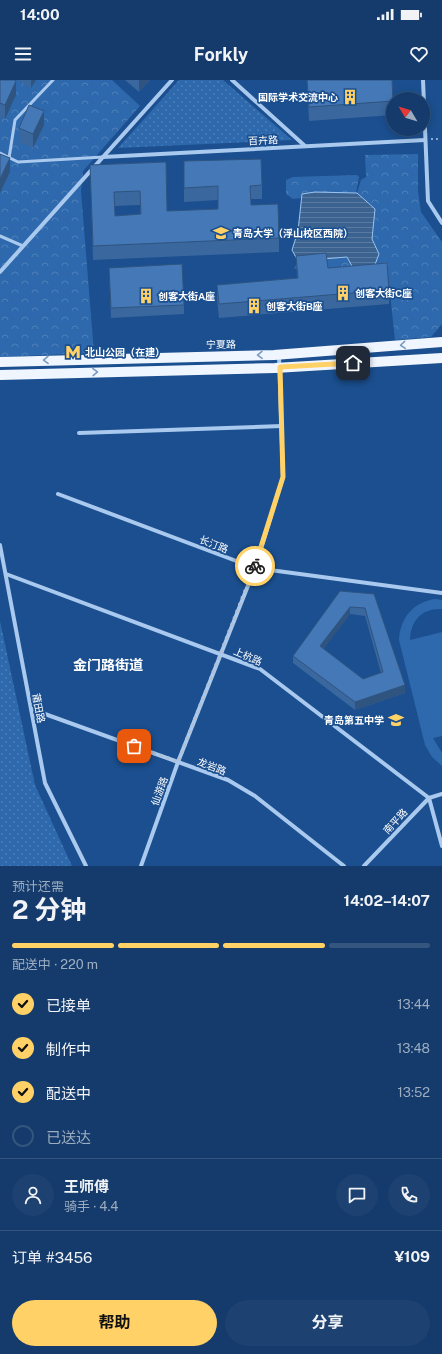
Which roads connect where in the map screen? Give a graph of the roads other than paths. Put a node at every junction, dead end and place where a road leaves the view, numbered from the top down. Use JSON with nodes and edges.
{"nodes":[{"id":1,"x":53,"y":80,"type":"edge"},
{"id":2,"x":172,"y":80,"type":"edge"},
{"id":3,"x":232,"y":80,"type":"edge"},
{"id":4,"x":423,"y":80,"type":"edge"},
{"id":5,"x":425,"y":140,"type":"junction"},
{"id":6,"x":305,"y":146,"type":"junction"},
{"id":7,"x":0,"y":153,"type":"edge"},
{"id":8,"x":103,"y":157,"type":"junction"},
{"id":9,"x":9,"y":158,"type":"junction"},
{"id":10,"x":442,"y":223,"type":"edge"},
{"id":11,"x":0,"y":236,"type":"edge"},
{"id":12,"x":23,"y":246,"type":"junction"},
{"id":13,"x":0,"y":272,"type":"edge"},
{"id":14,"x":442,"y":342,"type":"edge"},
{"id":15,"x":279,"y":354,"type":"junction"},
{"id":16,"x":442,"y":358,"type":"edge"},
{"id":17,"x":0,"y":362,"type":"edge"},
{"id":18,"x":280,"y":367,"type":"junction"},
{"id":19,"x":0,"y":375,"type":"edge"},
{"id":20,"x":282,"y":426,"type":"junction"},
{"id":21,"x":79,"y":433,"type":"dead end"},
{"id":22,"x":58,"y":494,"type":"dead end"},
{"id":23,"x":0,"y":545,"type":"edge"},
{"id":24,"x":255,"y":568,"type":"junction"},
{"id":25,"x":6,"y":574,"type":"junction"},
{"id":26,"x":442,"y":593,"type":"edge"},
{"id":27,"x":221,"y":653,"type":"junction"},
{"id":28,"x":31,"y":709,"type":"junction"},
{"id":29,"x":178,"y":762,"type":"junction"},
{"id":30,"x":442,"y":794,"type":"edge"},
{"id":31,"x":429,"y":798,"type":"junction"},
{"id":32,"x":442,"y":846,"type":"edge"},
{"id":33,"x":86,"y":866,"type":"edge"},
{"id":34,"x":141,"y":866,"type":"edge"},
{"id":35,"x":344,"y":866,"type":"edge"},
{"id":36,"x":364,"y":866,"type":"edge"}],
"edges":[{"from":1,"to":9,"type":"lane"},
{"from":2,"to":8,"type":"street"},
{"from":3,"to":6,"type":"street"},
{"from":4,"to":5,"type":"street"},
{"from":5,"to":6,"type":"street","name":"百卉路"},
{"from":5,"to":10,"type":"street"},
{"from":6,"to":8,"type":"street","name":"百卉路"},
{"from":7,"to":9,"type":"lane"},
{"from":8,"to":9,"type":"lane"},
{"from":8,"to":12,"type":"street"},
{"from":11,"to":12,"type":"lane"},
{"from":12,"to":13,"type":"street"},
{"from":14,"to":15,"type":"main road","name":"宁夏路","one_way":true},
{"from":15,"to":17,"type":"main road","name":"宁夏路","one_way":true},
{"from":15,"to":18,"type":"street","name":"仙游路"},
{"from":16,"to":18,"type":"main road"},
{"from":19,"to":18,"type":"main road","one_way":true},
{"from":18,"to":20,"type":"street","name":"仙游路"},
{"from":20,"to":21,"type":"street"},
{"from":20,"to":24,"type":"street","name":"仙游路"},
{"from":22,"to":24,"type":"street","name":"长汀路"},
{"from":23,"to":25,"type":"street","name":"莆田路"},
{"from":24,"to":26,"type":"street","name":"长汀路"},
{"from":24,"to":27,"type":"street","name":"仙游路"},
{"from":25,"to":27,"type":"street","name":"上杭路"},
{"from":25,"to":28,"type":"street","name":"莆田路"},
{"from":27,"to":29,"type":"street","name":"仙游路"},
{"from":27,"to":31,"type":"street","name":"上杭路"},
{"from":28,"to":29,"type":"street","name":"龙岩路"},
{"from":28,"to":33,"type":"street","name":"莆田路"},
{"from":29,"to":34,"type":"street","name":"仙游路"},
{"from":29,"to":35,"type":"street","name":"龙岩路"},
{"from":30,"to":31,"type":"street","name":"南平路"},
{"from":31,"to":32,"type":"street"},
{"from":31,"to":36,"type":"street","name":"南平路"}]}
